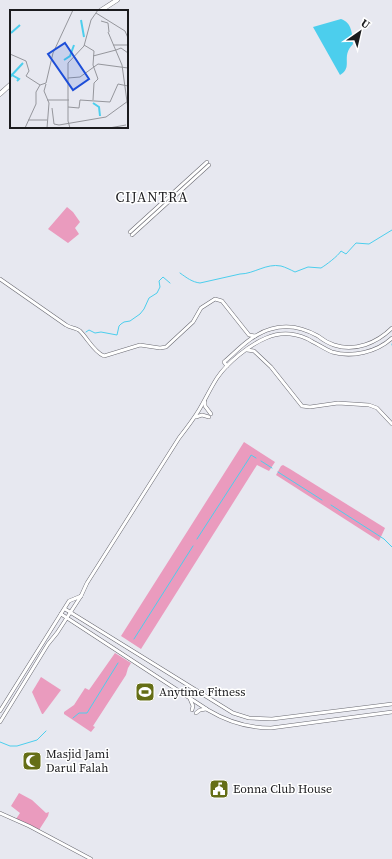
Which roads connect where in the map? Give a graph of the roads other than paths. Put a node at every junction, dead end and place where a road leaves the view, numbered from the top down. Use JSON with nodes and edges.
{"nodes":[{"id":1,"x":118,"y":0,"type":"edge"},
{"id":2,"x":102,"y":10,"type":"edge"},
{"id":3,"x":10,"y":85,"type":"edge"},
{"id":4,"x":0,"y":94,"type":"edge"},
{"id":5,"x":208,"y":163,"type":"dead end"},
{"id":6,"x":131,"y":234,"type":"dead end"},
{"id":7,"x":0,"y":279,"type":"edge"},
{"id":8,"x":392,"y":328,"type":"edge"},
{"id":9,"x":304,"y":330,"type":"junction"},
{"id":10,"x":309,"y":332,"type":"junction"},
{"id":11,"x":249,"y":335,"type":"junction"},
{"id":12,"x":255,"y":336,"type":"junction"},
{"id":13,"x":301,"y":336,"type":"junction"},
{"id":14,"x":306,"y":338,"type":"junction"},
{"id":15,"x":392,"y":338,"type":"edge"},
{"id":16,"x":248,"y":341,"type":"junction"},
{"id":17,"x":255,"y":344,"type":"junction"},
{"id":18,"x":247,"y":350,"type":"junction"},
{"id":19,"x":254,"y":352,"type":"junction"},
{"id":20,"x":227,"y":366,"type":"junction"},
{"id":21,"x":205,"y":400,"type":"junction"},
{"id":22,"x":193,"y":419,"type":"junction"},
{"id":23,"x":392,"y":424,"type":"edge"},
{"id":24,"x":80,"y":596,"type":"junction"},
{"id":25,"x":75,"y":604,"type":"junction"},
{"id":26,"x":65,"y":609,"type":"junction"},
{"id":27,"x":70,"y":612,"type":"junction"},
{"id":28,"x":61,"y":614,"type":"junction"},
{"id":29,"x":67,"y":617,"type":"junction"},
{"id":30,"x":80,"y":618,"type":"junction"},
{"id":31,"x":88,"y":623,"type":"junction"},
{"id":32,"x":77,"y":624,"type":"junction"},
{"id":33,"x":62,"y":626,"type":"junction"},
{"id":34,"x":84,"y":629,"type":"junction"},
{"id":35,"x":190,"y":697,"type":"junction"},
{"id":36,"x":392,"y":704,"type":"edge"},
{"id":37,"x":192,"y":710,"type":"dead end"},
{"id":38,"x":208,"y":710,"type":"junction"},
{"id":39,"x":344,"y":710,"type":"junction"},
{"id":40,"x":0,"y":711,"type":"edge"},
{"id":41,"x":392,"y":712,"type":"edge"},
{"id":42,"x":196,"y":713,"type":"dead end"},
{"id":43,"x":240,"y":716,"type":"junction"},
{"id":44,"x":346,"y":718,"type":"junction"},
{"id":45,"x":0,"y":721,"type":"edge"},
{"id":46,"x":238,"y":724,"type":"junction"},
{"id":47,"x":0,"y":813,"type":"edge"},
{"id":48,"x":91,"y":859,"type":"edge"}],
"edges":[{"from":1,"to":2,"type":"main road"},
{"from":3,"to":4,"type":"main road"},
{"from":5,"to":6,"type":"main road"},
{"from":7,"to":11,"type":"main road"},
{"from":8,"to":10,"type":"main road"},
{"from":9,"to":10,"type":"main road"},
{"from":9,"to":12,"type":"main road"},
{"from":9,"to":13,"type":"main road"},
{"from":10,"to":14,"type":"main road"},
{"from":11,"to":12,"type":"main road"},
{"from":11,"to":16,"type":"main road"},
{"from":12,"to":16,"type":"main road"},
{"from":13,"to":14,"type":"main road"},
{"from":13,"to":17,"type":"main road"},
{"from":14,"to":15,"type":"main road"},
{"from":16,"to":20,"type":"main road"},
{"from":17,"to":18,"type":"main road"},
{"from":17,"to":19,"type":"main road"},
{"from":18,"to":19,"type":"main road"},
{"from":18,"to":20,"type":"main road"},
{"from":19,"to":23,"type":"main road"},
{"from":20,"to":21,"type":"main road"},
{"from":21,"to":22,"type":"main road"},
{"from":21,"to":22,"type":"main road"},
{"from":22,"to":24,"type":"main road"},
{"from":24,"to":25,"type":"main road"},
{"from":24,"to":26,"type":"main road"},
{"from":25,"to":27,"type":"main road"},
{"from":25,"to":30,"type":"main road"},
{"from":26,"to":27,"type":"main road"},
{"from":26,"to":28,"type":"main road"},
{"from":27,"to":29,"type":"main road"},
{"from":27,"to":30,"type":"main road"},
{"from":28,"to":29,"type":"main road"},
{"from":28,"to":40,"type":"main road"},
{"from":29,"to":32,"type":"main road"},
{"from":29,"to":33,"type":"main road"},
{"from":30,"to":31,"type":"main road"},
{"from":31,"to":34,"type":"main road"},
{"from":31,"to":43,"type":"main road"},
{"from":32,"to":33,"type":"main road"},
{"from":32,"to":34,"type":"main road"},
{"from":33,"to":45,"type":"main road"},
{"from":34,"to":35,"type":"main road"},
{"from":35,"to":37,"type":"main road"},
{"from":35,"to":38,"type":"main road"},
{"from":36,"to":39,"type":"main road"},
{"from":38,"to":42,"type":"main road"},
{"from":38,"to":46,"type":"main road"},
{"from":39,"to":43,"type":"main road"},
{"from":39,"to":44,"type":"main road"},
{"from":41,"to":44,"type":"main road"},
{"from":43,"to":46,"type":"main road"},
{"from":44,"to":46,"type":"main road"},
{"from":47,"to":48,"type":"main road"}]}
